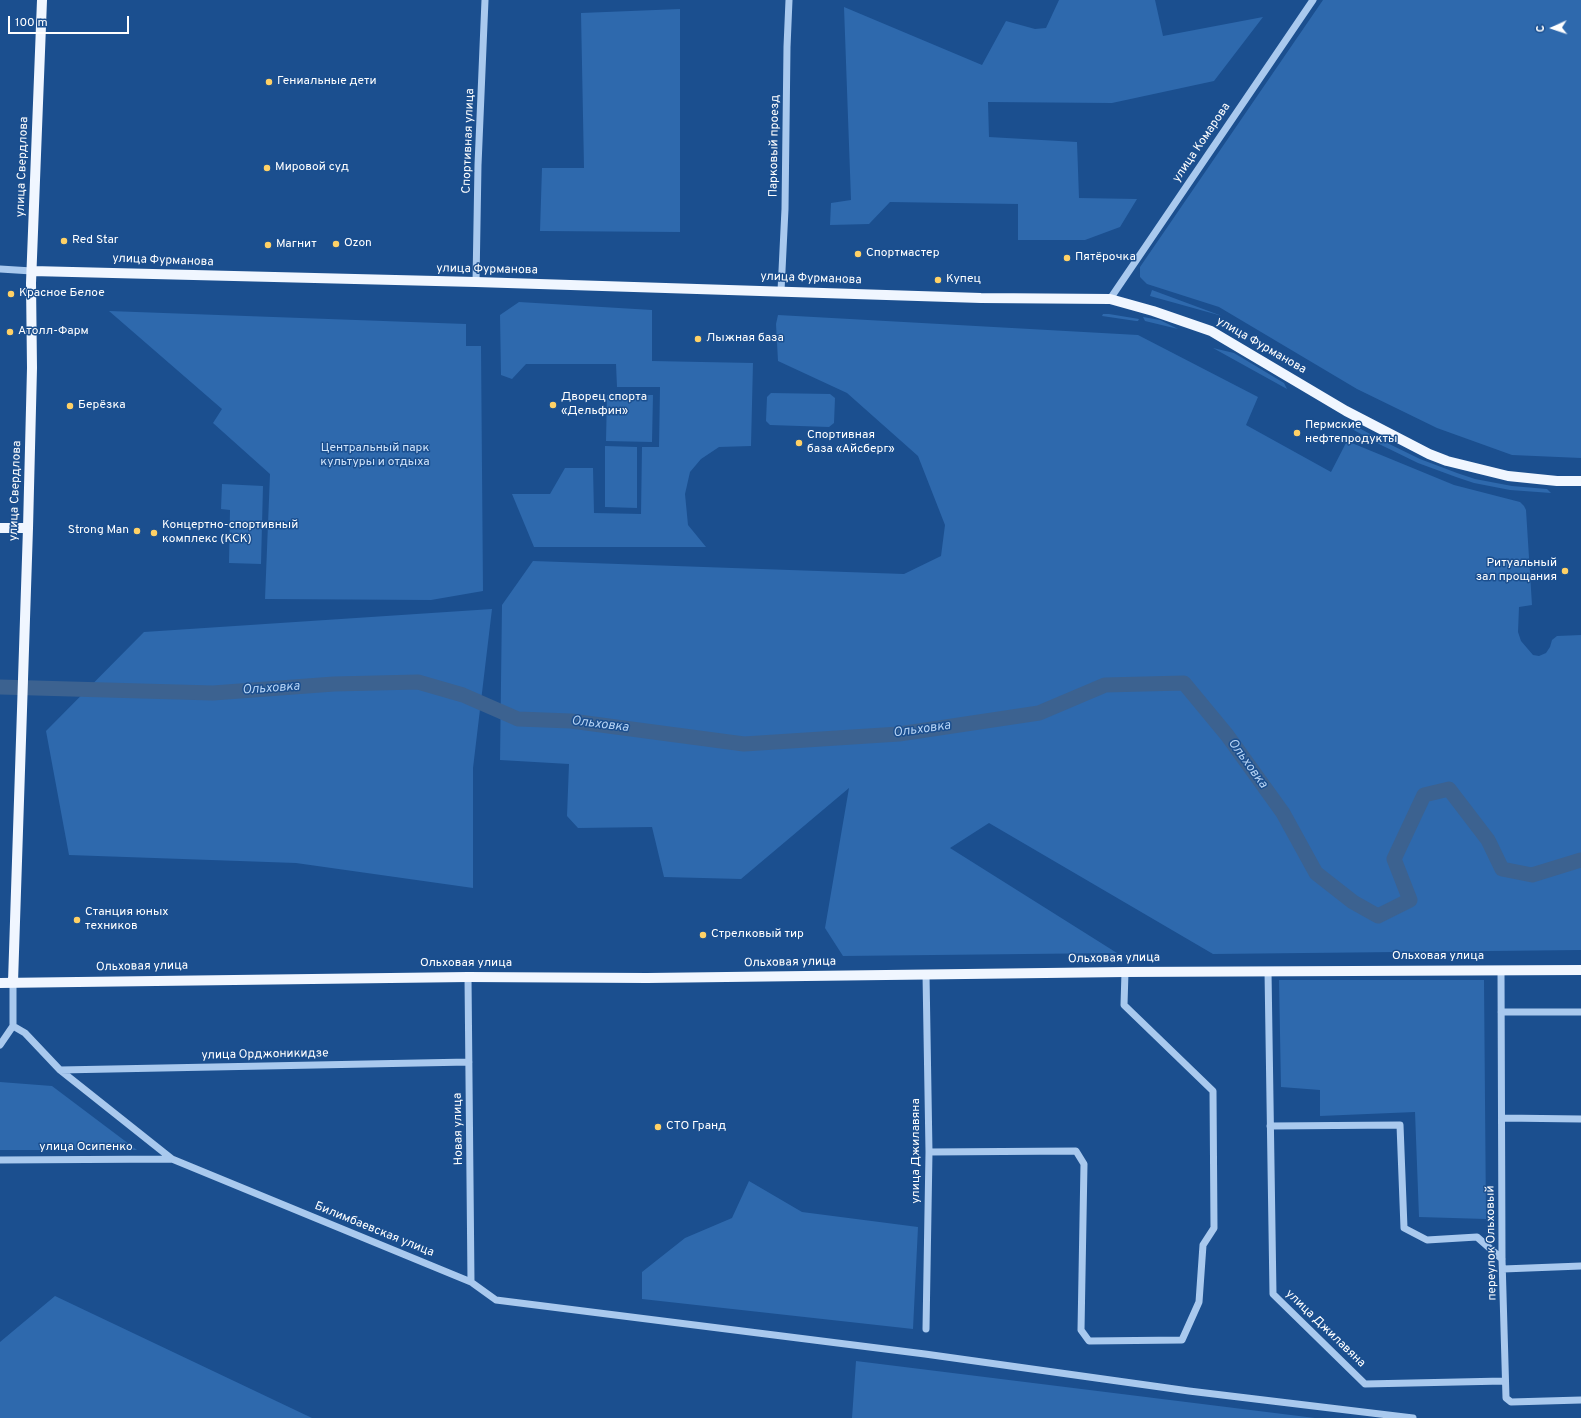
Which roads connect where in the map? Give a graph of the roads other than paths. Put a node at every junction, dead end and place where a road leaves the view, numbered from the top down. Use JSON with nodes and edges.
{"nodes":[{"id":1,"x":42,"y":0,"type":"edge"},
{"id":2,"x":486,"y":0,"type":"edge"},
{"id":3,"x":789,"y":0,"type":"edge"},
{"id":4,"x":1313,"y":0,"type":"edge"},
{"id":5,"x":0,"y":269,"type":"edge"},
{"id":6,"x":32,"y":271,"type":"junction"},
{"id":7,"x":476,"y":282,"type":"junction"},
{"id":8,"x":781,"y":291,"type":"junction"},
{"id":9,"x":1110,"y":299,"type":"junction"},
{"id":10,"x":1581,"y":481,"type":"edge"},
{"id":11,"x":0,"y":528,"type":"edge"},
{"id":12,"x":28,"y":528,"type":"junction"},
{"id":13,"x":1501,"y":970,"type":"junction"},
{"id":14,"x":1581,"y":970,"type":"edge"},
{"id":15,"x":1268,"y":971,"type":"junction"},
{"id":16,"x":1125,"y":972,"type":"junction"},
{"id":17,"x":926,"y":974,"type":"junction"},
{"id":18,"x":468,"y":977,"type":"junction"},
{"id":19,"x":13,"y":982,"type":"junction"},
{"id":20,"x":0,"y":983,"type":"edge"},
{"id":21,"x":1501,"y":1012,"type":"junction"},
{"id":22,"x":1581,"y":1012,"type":"edge"},
{"id":23,"x":13,"y":1026,"type":"junction"},
{"id":24,"x":0,"y":1045,"type":"edge"},
{"id":25,"x":469,"y":1062,"type":"junction"},
{"id":26,"x":60,"y":1070,"type":"junction"},
{"id":27,"x":1502,"y":1118,"type":"junction"},
{"id":28,"x":1581,"y":1119,"type":"edge"},
{"id":29,"x":1270,"y":1126,"type":"junction"},
{"id":30,"x":929,"y":1152,"type":"junction"},
{"id":31,"x":172,"y":1159,"type":"junction"},
{"id":32,"x":0,"y":1160,"type":"edge"},
{"id":33,"x":1502,"y":1259,"type":"junction"},
{"id":34,"x":1581,"y":1266,"type":"edge"},
{"id":35,"x":1503,"y":1270,"type":"junction"},
{"id":36,"x":471,"y":1282,"type":"junction"},
{"id":37,"x":926,"y":1329,"type":"dead end"},
{"id":38,"x":1504,"y":1381,"type":"junction"},
{"id":39,"x":1581,"y":1400,"type":"edge"},
{"id":40,"x":1413,"y":1418,"type":"edge"}],
"edges":[{"from":1,"to":6,"type":"main road","name":"улица Свердлова"},
{"from":2,"to":7,"type":"street","name":"Спортивная улица"},
{"from":3,"to":8,"type":"street","name":"Парковый проезд"},
{"from":4,"to":9,"type":"street","name":"улица Комарова"},
{"from":5,"to":6,"type":"street","name":"улица Фурманова"},
{"from":6,"to":7,"type":"main road","name":"улица Фурманова"},
{"from":6,"to":12,"type":"main road","name":"улица Свердлова"},
{"from":7,"to":8,"type":"main road","name":"улица Фурманова"},
{"from":8,"to":9,"type":"main road","name":"улица Фурманова"},
{"from":9,"to":10,"type":"main road","name":"улица Фурманова"},
{"from":11,"to":12,"type":"main road"},
{"from":12,"to":19,"type":"main road","name":"улица Свердлова"},
{"from":13,"to":14,"type":"main road","name":"Ольховая улица"},
{"from":13,"to":15,"type":"main road","name":"Ольховая улица"},
{"from":13,"to":21,"type":"street","name":"переулок Ольховый"},
{"from":15,"to":16,"type":"main road","name":"Ольховая улица"},
{"from":15,"to":29,"type":"street","name":"улица Джилавяна"},
{"from":16,"to":17,"type":"main road","name":"Ольховая улица"},
{"from":16,"to":30,"type":"street"},
{"from":17,"to":18,"type":"main road","name":"Ольховая улица"},
{"from":17,"to":30,"type":"street","name":"улица Джилавяна"},
{"from":18,"to":19,"type":"main road","name":"Ольховая улица"},
{"from":18,"to":25,"type":"street","name":"Новая улица"},
{"from":19,"to":20,"type":"main road","name":"Ольховая улица"},
{"from":19,"to":23,"type":"street"},
{"from":21,"to":22,"type":"street"},
{"from":21,"to":27,"type":"street","name":"переулок Ольховый"},
{"from":23,"to":24,"type":"street"},
{"from":23,"to":26,"type":"street","name":"Билимбаевская улица"},
{"from":25,"to":26,"type":"street","name":"улица Орджоникидзе"},
{"from":25,"to":36,"type":"street","name":"Новая улица"},
{"from":26,"to":31,"type":"street","name":"Билимбаевская улица"},
{"from":27,"to":28,"type":"street"},
{"from":27,"to":33,"type":"street","name":"переулок Ольховый"},
{"from":29,"to":33,"type":"street"},
{"from":29,"to":38,"type":"street","name":"улица Джилавяна"},
{"from":30,"to":37,"type":"street","name":"улица Джилавяна"},
{"from":31,"to":32,"type":"street","name":"улица Осипенко"},
{"from":31,"to":36,"type":"street","name":"Билимбаевская улица"},
{"from":33,"to":35,"type":"street","name":"переулок Ольховый"},
{"from":34,"to":35,"type":"street"},
{"from":35,"to":38,"type":"street","name":"переулок Ольховый"},
{"from":36,"to":40,"type":"street","name":"Билимбаевская улица"},
{"from":38,"to":39,"type":"street","name":"переулок Ольховый"}]}
